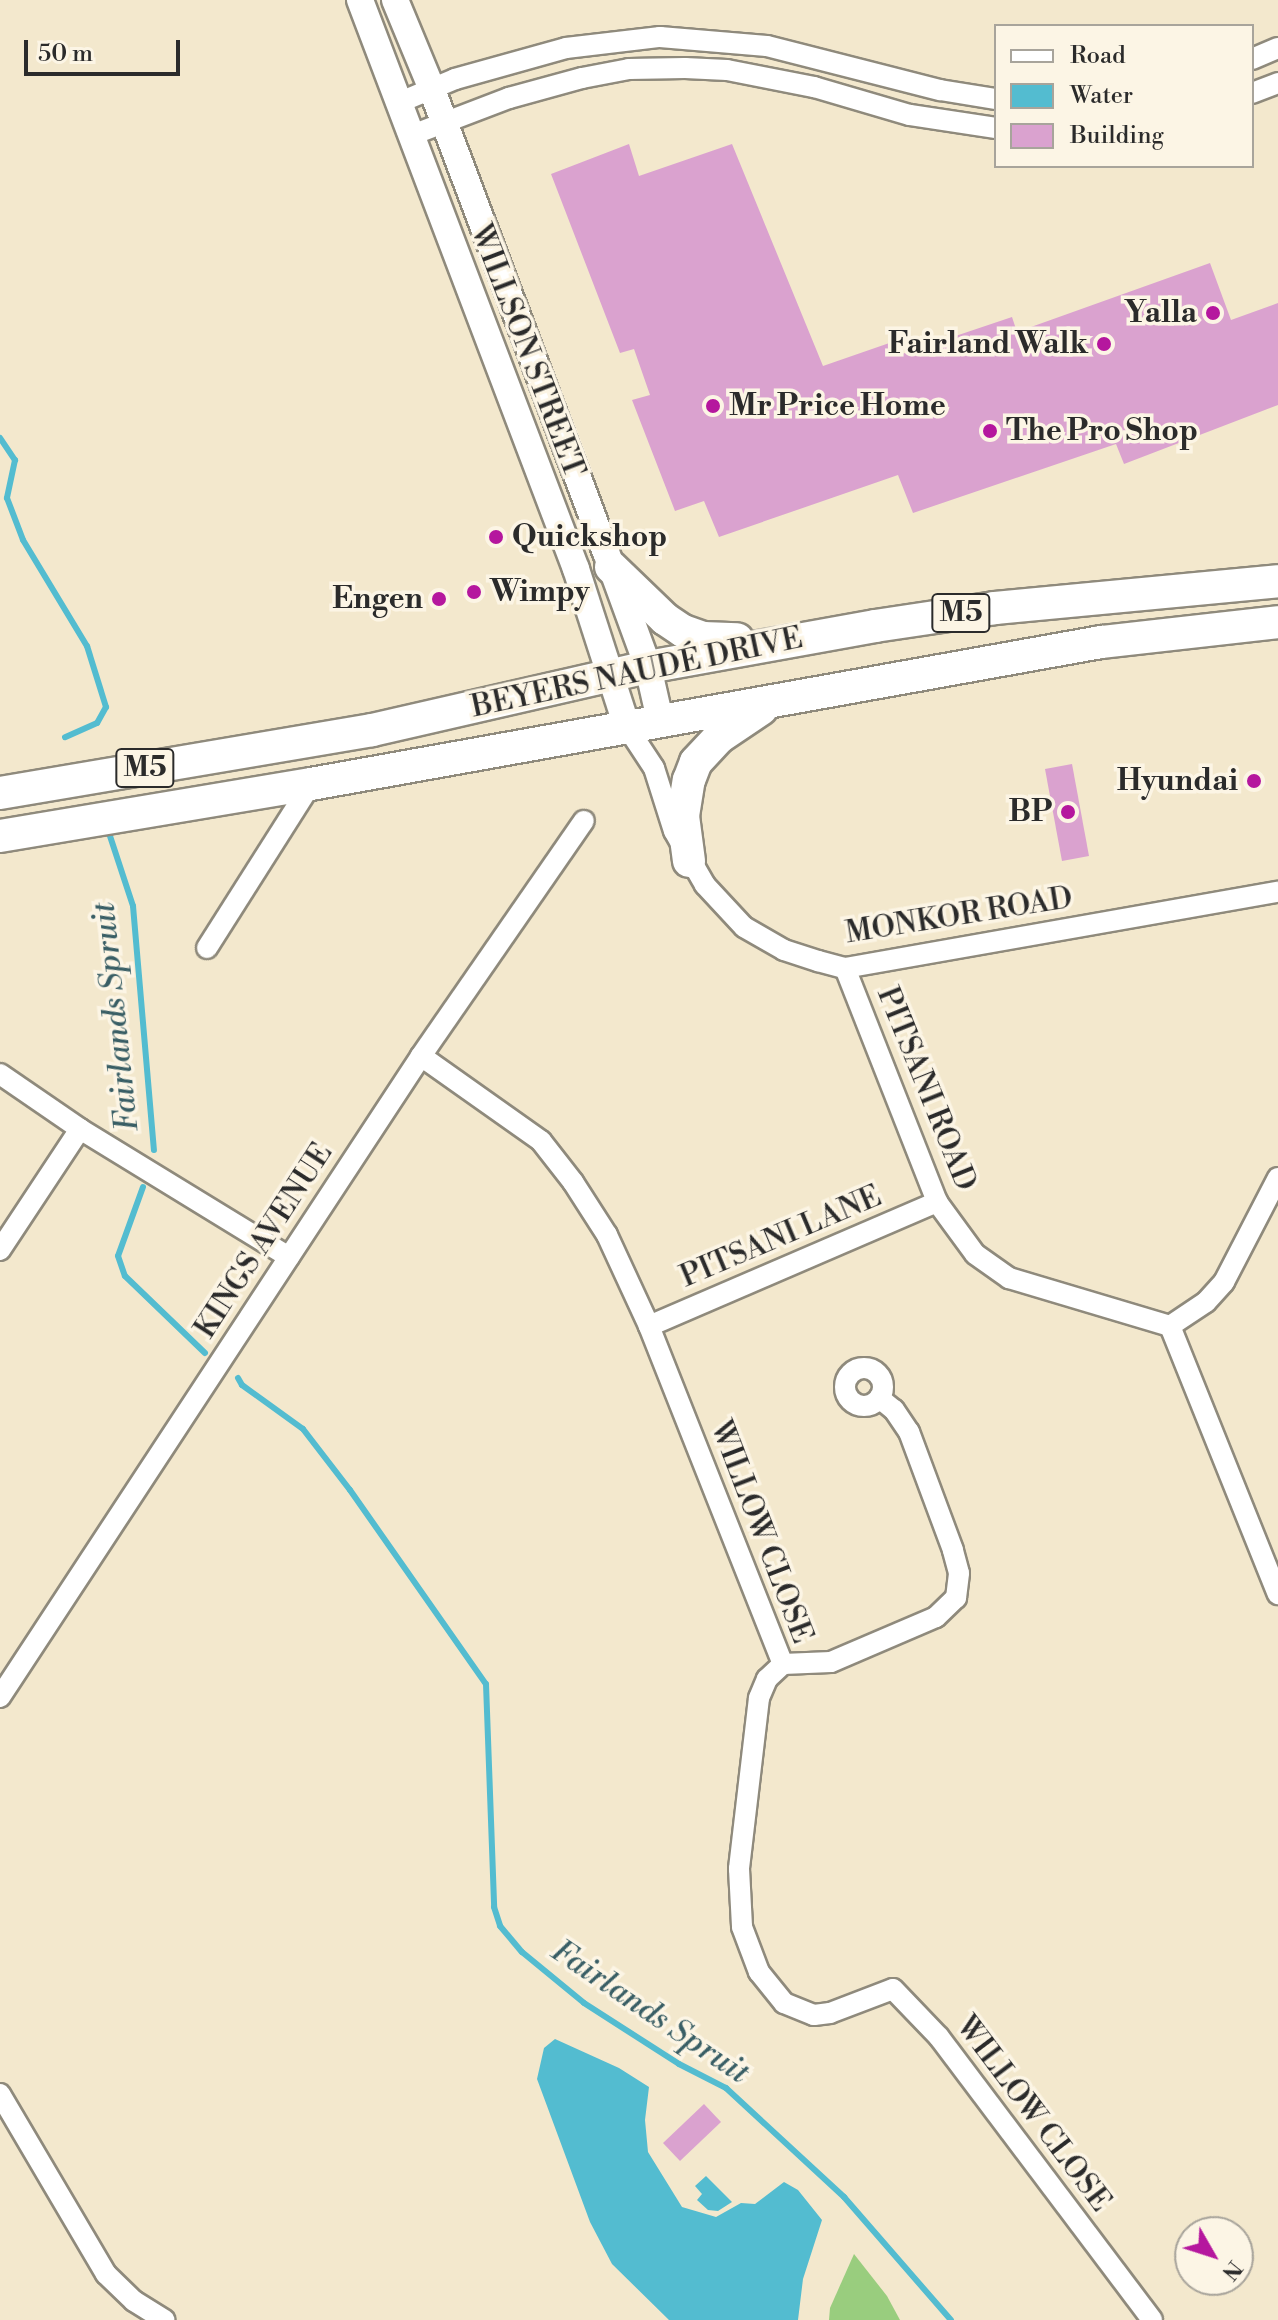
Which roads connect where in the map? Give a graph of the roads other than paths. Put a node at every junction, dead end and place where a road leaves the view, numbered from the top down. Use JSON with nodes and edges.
{"nodes":[{"id":1,"x":360,"y":0,"type":"edge"},
{"id":2,"x":395,"y":0,"type":"edge"},
{"id":3,"x":1278,"y":48,"type":"edge"},
{"id":4,"x":1254,"y":58,"type":"edge"},
{"id":5,"x":1278,"y":83,"type":"edge"},
{"id":6,"x":431,"y":87,"type":"junction"},
{"id":7,"x":1254,"y":92,"type":"edge"},
{"id":8,"x":994,"y":99,"type":"edge"},
{"id":9,"x":398,"y":103,"type":"junction"},
{"id":10,"x":444,"y":122,"type":"junction"},
{"id":11,"x":994,"y":128,"type":"edge"},
{"id":12,"x":412,"y":135,"type":"junction"},
{"id":13,"x":611,"y":567,"type":"junction"},
{"id":14,"x":1278,"y":581,"type":"edge"},
{"id":15,"x":1278,"y":622,"type":"edge"},
{"id":16,"x":875,"y":626,"type":"junction"},
{"id":17,"x":648,"y":667,"type":"junction"},
{"id":18,"x":608,"y":675,"type":"junction"},
{"id":19,"x":786,"y":699,"type":"junction"},
{"id":20,"x":660,"y":720,"type":"junction"},
{"id":21,"x":627,"y":727,"type":"junction"},
{"id":22,"x":654,"y":768,"type":"junction"},
{"id":23,"x":311,"y":784,"type":"junction"},
{"id":24,"x":0,"y":793,"type":"edge"},
{"id":25,"x":584,"y":821,"type":"dead end"},
{"id":26,"x":0,"y":836,"type":"edge"},
{"id":27,"x":689,"y":861,"type":"junction"},
{"id":28,"x":1278,"y":892,"type":"edge"},
{"id":29,"x":207,"y":948,"type":"dead end"},
{"id":30,"x":845,"y":968,"type":"junction"},
{"id":31,"x":421,"y":1056,"type":"junction"},
{"id":32,"x":0,"y":1074,"type":"edge"},
{"id":33,"x":80,"y":1129,"type":"junction"},
{"id":34,"x":1278,"y":1178,"type":"edge"},
{"id":35,"x":937,"y":1202,"type":"junction"},
{"id":36,"x":0,"y":1250,"type":"edge"},
{"id":37,"x":289,"y":1257,"type":"junction"},
{"id":38,"x":649,"y":1326,"type":"junction"},
{"id":39,"x":1170,"y":1326,"type":"junction"},
{"id":40,"x":879,"y":1398,"type":"dead end"},
{"id":41,"x":1278,"y":1594,"type":"edge"},
{"id":42,"x":783,"y":1664,"type":"junction"},
{"id":43,"x":0,"y":1697,"type":"edge"},
{"id":44,"x":0,"y":2094,"type":"edge"},
{"id":45,"x":165,"y":2320,"type":"edge"},
{"id":46,"x":1152,"y":2320,"type":"edge"}],
"edges":[{"from":1,"to":9,"type":"street","name":"WILLSON STREET"},
{"from":2,"to":6,"type":"street","name":"WILLSON STREET"},
{"from":3,"to":4,"type":"street"},
{"from":5,"to":7,"type":"street"},
{"from":6,"to":8,"type":"street"},
{"from":6,"to":9,"type":"street"},
{"from":6,"to":10,"type":"street","name":"WILLSON STREET"},
{"from":9,"to":12,"type":"street","name":"WILLSON STREET"},
{"from":10,"to":11,"type":"street"},
{"from":10,"to":12,"type":"street"},
{"from":10,"to":13,"type":"street","name":"WILLSON STREET"},
{"from":12,"to":18,"type":"street","name":"WILLSON STREET"},
{"from":13,"to":16,"type":"main road"},
{"from":13,"to":17,"type":"street","name":"WILLSON STREET"},
{"from":14,"to":16,"type":"main road","name":"BEYERS NAUDÉ DRIVE","number":"M5"},
{"from":15,"to":19,"type":"main road","name":"BEYERS NAUDÉ DRIVE","number":"M5"},
{"from":16,"to":17,"type":"main road","name":"BEYERS NAUDÉ DRIVE","number":"M5"},
{"from":17,"to":18,"type":"main road","name":"BEYERS NAUDÉ DRIVE","number":"M5"},
{"from":17,"to":20,"type":"street","name":"WILLSON STREET"},
{"from":18,"to":21,"type":"street","name":"WILLSON STREET"},
{"from":18,"to":24,"type":"main road","name":"BEYERS NAUDÉ DRIVE","number":"M5"},
{"from":19,"to":20,"type":"main road","name":"BEYERS NAUDÉ DRIVE","number":"M5"},
{"from":19,"to":27,"type":"main road"},
{"from":20,"to":21,"type":"main road","name":"BEYERS NAUDÉ DRIVE","number":"M5"},
{"from":20,"to":22,"type":"street","name":"MONKOR ROAD"},
{"from":21,"to":22,"type":"street","name":"MONKOR ROAD"},
{"from":21,"to":23,"type":"main road","name":"BEYERS NAUDÉ DRIVE","number":"M5"},
{"from":22,"to":27,"type":"street","name":"MONKOR ROAD"},
{"from":23,"to":26,"type":"main road","name":"BEYERS NAUDÉ DRIVE","number":"M5"},
{"from":23,"to":29,"type":"street"},
{"from":25,"to":31,"type":"street","name":"KINGS AVENUE"},
{"from":27,"to":30,"type":"street","name":"MONKOR ROAD"},
{"from":28,"to":30,"type":"street","name":"MONKOR ROAD"},
{"from":30,"to":35,"type":"street","name":"PITSANI ROAD"},
{"from":31,"to":37,"type":"street","name":"KINGS AVENUE"},
{"from":31,"to":38,"type":"street","name":"WILLOW CLOSE"},
{"from":32,"to":33,"type":"street"},
{"from":33,"to":36,"type":"street"},
{"from":33,"to":37,"type":"street"},
{"from":34,"to":39,"type":"street"},
{"from":35,"to":38,"type":"street","name":"PITSANI LANE"},
{"from":35,"to":39,"type":"street","name":"PITSANI ROAD"},
{"from":37,"to":43,"type":"street","name":"KINGS AVENUE"},
{"from":38,"to":42,"type":"street","name":"WILLOW CLOSE"},
{"from":39,"to":41,"type":"street"},
{"from":40,"to":42,"type":"street"},
{"from":42,"to":46,"type":"street","name":"WILLOW CLOSE"},
{"from":44,"to":45,"type":"street"}]}
